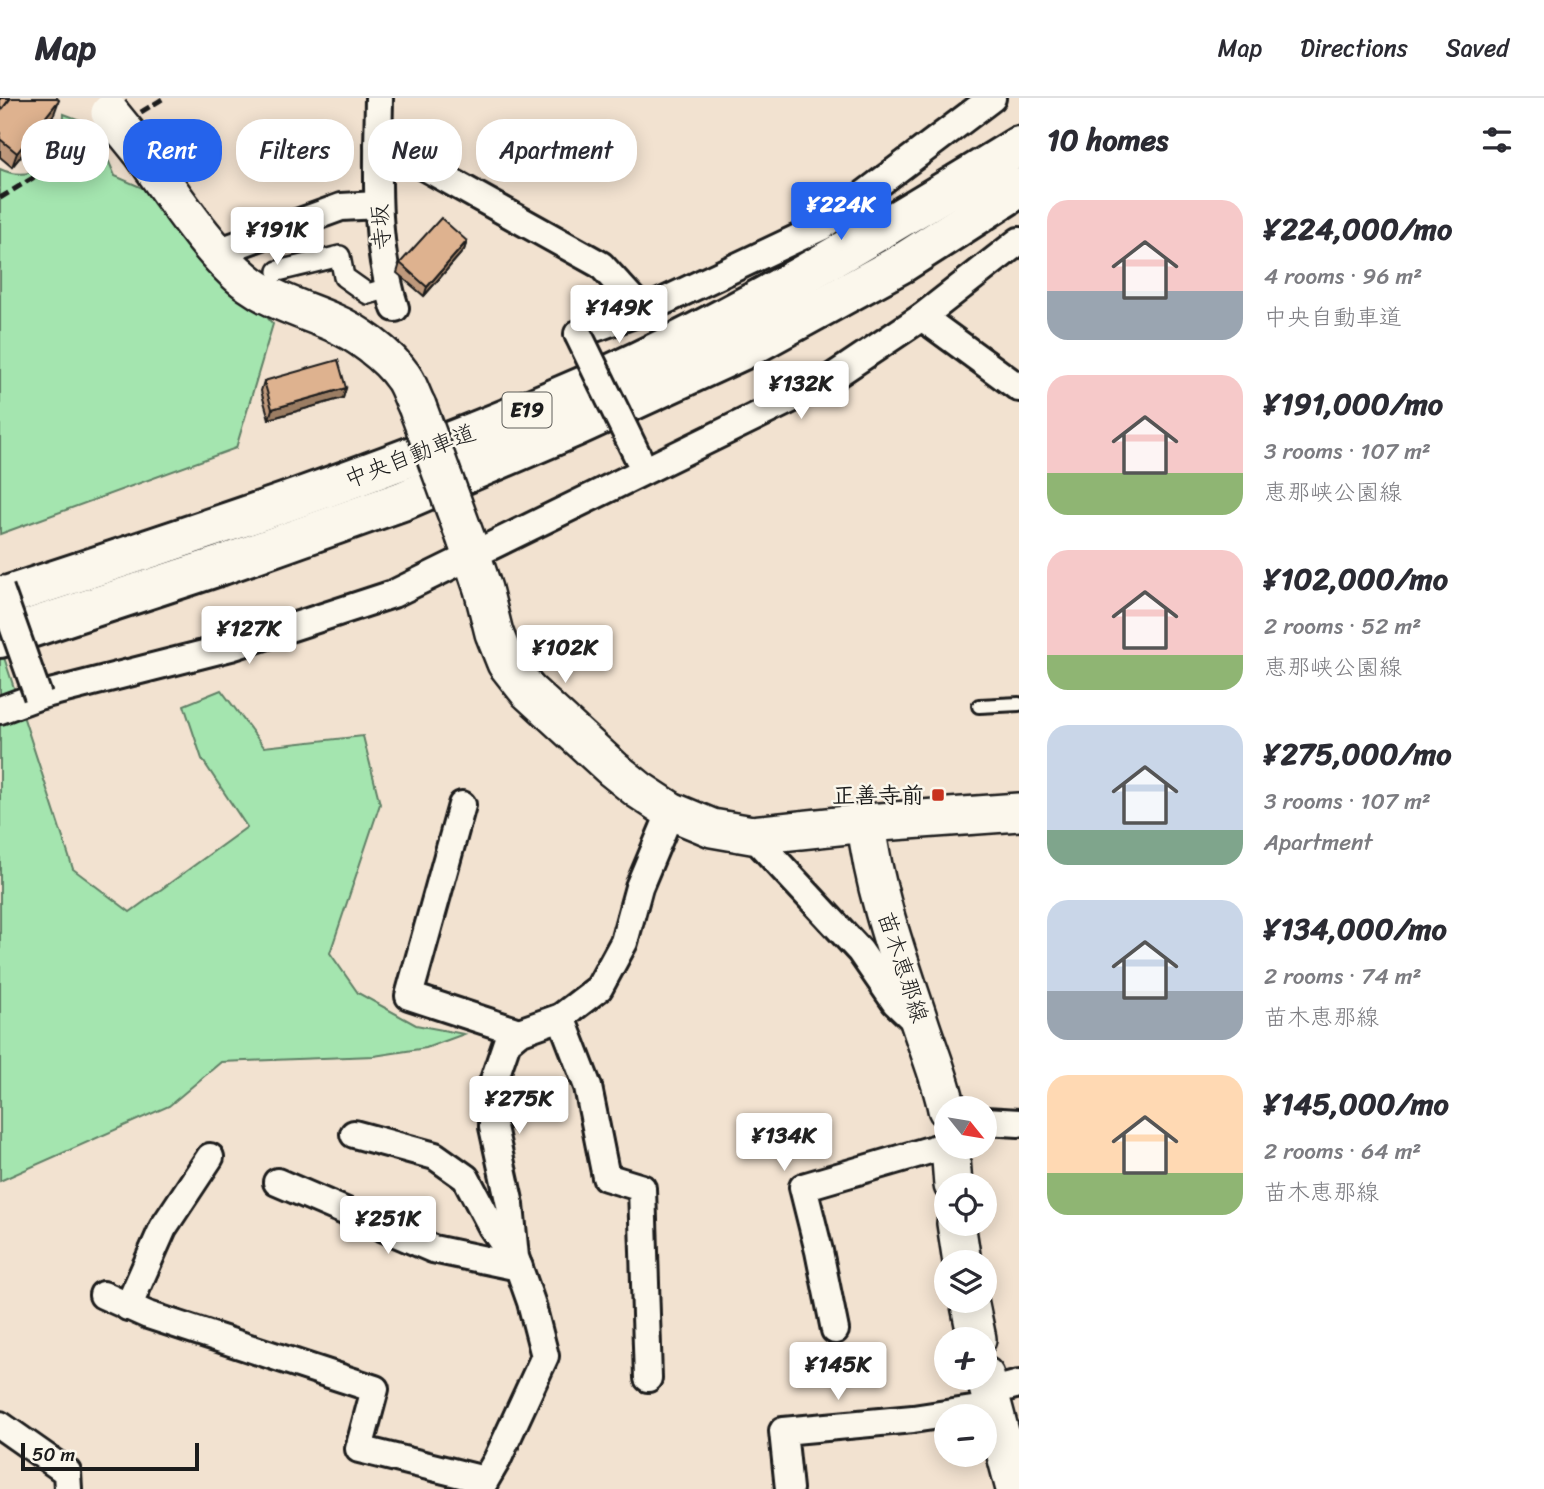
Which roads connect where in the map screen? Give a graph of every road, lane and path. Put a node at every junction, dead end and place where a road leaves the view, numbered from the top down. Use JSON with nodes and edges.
{"nodes":[{"id":1,"x":379,"y":98,"type":"edge"},
{"id":2,"x":992,"y":98,"type":"edge"},
{"id":3,"x":105,"y":105,"type":"edge"},
{"id":4,"x":379,"y":119,"type":"edge"},
{"id":5,"x":1019,"y":146,"type":"edge"},
{"id":6,"x":378,"y":182,"type":"edge"},
{"id":7,"x":452,"y":182,"type":"edge"},
{"id":8,"x":1019,"y":188,"type":"edge"},
{"id":9,"x":378,"y":205,"type":"junction"},
{"id":10,"x":1019,"y":240,"type":"edge"},
{"id":11,"x":218,"y":252,"type":"junction"},
{"id":12,"x":278,"y":271,"type":"dead end"},
{"id":13,"x":392,"y":298,"type":"joint"},
{"id":14,"x":643,"y":310,"type":"junction"},
{"id":15,"x":922,"y":317,"type":"junction"},
{"id":16,"x":1019,"y":388,"type":"edge"},
{"id":17,"x":643,"y":462,"type":"junction"},
{"id":18,"x":468,"y":547,"type":"junction"},
{"id":19,"x":0,"y":589,"type":"edge"},
{"id":20,"x":0,"y":598,"type":"edge"},
{"id":21,"x":0,"y":638,"type":"edge"},
{"id":22,"x":38,"y":696,"type":"junction"},
{"id":23,"x":1019,"y":704,"type":"edge"},
{"id":24,"x":979,"y":706,"type":"dead end"},
{"id":25,"x":0,"y":710,"type":"edge"},
{"id":26,"x":462,"y":804,"type":"dead end"},
{"id":27,"x":671,"y":811,"type":"junction"},
{"id":28,"x":1019,"y":812,"type":"edge"},
{"id":29,"x":866,"y":823,"type":"junction"},
{"id":30,"x":752,"y":835,"type":"junction"},
{"id":31,"x":561,"y":1017,"type":"junction"},
{"id":32,"x":921,"y":1027,"type":"junction"},
{"id":33,"x":519,"y":1032,"type":"junction"},
{"id":34,"x":944,"y":1096,"type":"edge"},
{"id":35,"x":998,"y":1122,"type":"edge"},
{"id":36,"x":1019,"y":1123,"type":"edge"},
{"id":37,"x":354,"y":1134,"type":"dead end"},
{"id":38,"x":934,"y":1149,"type":"edge"},
{"id":39,"x":210,"y":1157,"type":"dead end"},
{"id":40,"x":277,"y":1182,"type":"dead end"},
{"id":41,"x":519,"y":1267,"type":"junction"},
{"id":42,"x":103,"y":1295,"type":"dead end"},
{"id":43,"x":128,"y":1307,"type":"junction"},
{"id":44,"x":835,"y":1330,"type":"dead end"},
{"id":45,"x":649,"y":1378,"type":"dead end"},
{"id":46,"x":996,"y":1390,"type":"edge"},
{"id":47,"x":0,"y":1426,"type":"edge"},
{"id":48,"x":1014,"y":1470,"type":"edge"},
{"id":49,"x":483,"y":1484,"type":"edge"},
{"id":50,"x":68,"y":1489,"type":"edge"},
{"id":51,"x":789,"y":1489,"type":"edge"}],
"edges":[{"from":1,"to":4,"type":"street","name":"寺坂"},
{"from":2,"to":14,"type":"street"},
{"from":3,"to":11,"type":"main road","bridge":true},
{"from":5,"to":20,"type":"highway","name":"中央自動車道","number":"E19"},
{"from":6,"to":9,"type":"street","name":"寺坂"},
{"from":7,"to":14,"type":"street"},
{"from":8,"to":21,"type":"highway","name":"中央自動車道","number":"E19"},
{"from":9,"to":11,"type":"street"},
{"from":9,"to":13,"type":"street","name":"寺坂"},
{"from":10,"to":15,"type":"street"},
{"from":11,"to":18,"type":"main road","bridge":true},
{"from":12,"to":13,"type":"street"},
{"from":14,"to":17,"type":"street","bridge":true},
{"from":15,"to":16,"type":"street"},
{"from":15,"to":17,"type":"street"},
{"from":17,"to":18,"type":"street"},
{"from":18,"to":22,"type":"street"},
{"from":18,"to":27,"type":"main road"},
{"from":19,"to":22,"type":"street","bridge":true},
{"from":22,"to":25,"type":"street"},
{"from":23,"to":24,"type":"lane"},
{"from":26,"to":33,"type":"street"},
{"from":27,"to":30,"type":"main road"},
{"from":27,"to":31,"type":"street"},
{"from":28,"to":29,"type":"main road"},
{"from":29,"to":30,"type":"main road"},
{"from":29,"to":32,"type":"main road","name":"苗木恵那線"},
{"from":30,"to":32,"type":"street"},
{"from":31,"to":33,"type":"street"},
{"from":31,"to":45,"type":"street"},
{"from":32,"to":34,"type":"main road","name":"苗木恵那線"},
{"from":33,"to":41,"type":"street"},
{"from":35,"to":36,"type":"street"},
{"from":37,"to":41,"type":"street"},
{"from":38,"to":44,"type":"street"},
{"from":39,"to":43,"type":"street"},
{"from":40,"to":41,"type":"street"},
{"from":41,"to":49,"type":"street"},
{"from":42,"to":43,"type":"street"},
{"from":43,"to":49,"type":"street"},
{"from":46,"to":48,"type":"main road"},
{"from":46,"to":51,"type":"street"},
{"from":47,"to":50,"type":"street"}]}
